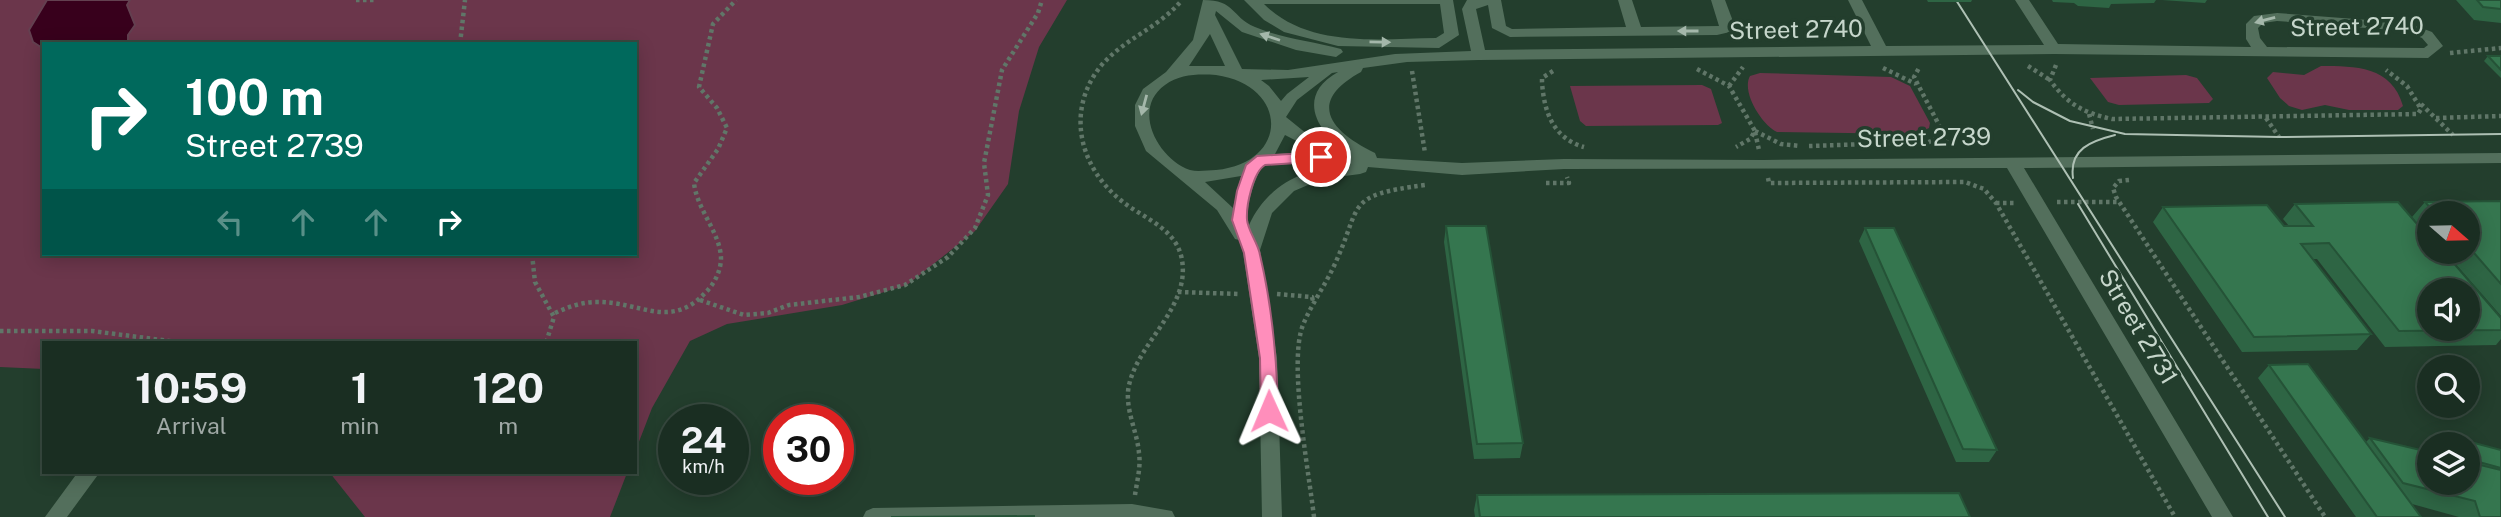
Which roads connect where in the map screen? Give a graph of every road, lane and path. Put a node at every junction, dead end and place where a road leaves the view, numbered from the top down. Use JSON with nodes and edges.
{"nodes":[{"id":1,"x":356,"y":0,"type":"edge"},
{"id":2,"x":377,"y":0,"type":"edge"},
{"id":3,"x":465,"y":0,"type":"edge"},
{"id":4,"x":736,"y":0,"type":"edge"},
{"id":5,"x":1042,"y":0,"type":"edge"},
{"id":6,"x":1182,"y":0,"type":"edge"},
{"id":7,"x":1211,"y":0,"type":"edge"},
{"id":8,"x":1251,"y":0,"type":"edge"},
{"id":9,"x":1446,"y":0,"type":"edge"},
{"id":10,"x":1491,"y":0,"type":"edge"},
{"id":11,"x":1625,"y":0,"type":"edge"},
{"id":12,"x":1718,"y":0,"type":"edge"},
{"id":13,"x":1855,"y":0,"type":"edge"},
{"id":14,"x":2022,"y":0,"type":"edge"},
{"id":15,"x":1209,"y":16,"type":"junction"},
{"id":16,"x":1635,"y":32,"type":"junction"},
{"id":17,"x":460,"y":42,"type":"edge"},
{"id":18,"x":1881,"y":51,"type":"junction"},
{"id":19,"x":2263,"y":51,"type":"junction"},
{"id":20,"x":1479,"y":55,"type":"junction"},
{"id":21,"x":2057,"y":56,"type":"junction"},
{"id":22,"x":1410,"y":57,"type":"junction"},
{"id":23,"x":1384,"y":60,"type":"junction"},
{"id":24,"x":2021,"y":63,"type":"dead end"},
{"id":25,"x":1922,"y":64,"type":"dead end"},
{"id":26,"x":1872,"y":65,"type":"dead end"},
{"id":27,"x":1690,"y":66,"type":"dead end"},
{"id":28,"x":1744,"y":66,"type":"dead end"},
{"id":29,"x":2381,"y":67,"type":"dead end"},
{"id":30,"x":1331,"y":69,"type":"junction"},
{"id":31,"x":1557,"y":69,"type":"dead end"},
{"id":32,"x":1170,"y":74,"type":"junction"},
{"id":33,"x":1240,"y":74,"type":"junction"},
{"id":34,"x":2050,"y":80,"type":"junction"},
{"id":35,"x":1916,"y":85,"type":"junction"},
{"id":36,"x":1729,"y":86,"type":"junction"},
{"id":37,"x":2419,"y":102,"type":"junction"},
{"id":38,"x":2089,"y":114,"type":"junction"},
{"id":39,"x":2501,"y":116,"type":"edge"},
{"id":40,"x":2265,"y":118,"type":"junction"},
{"id":41,"x":2436,"y":118,"type":"junction"},
{"id":42,"x":1280,"y":119,"type":"junction"},
{"id":43,"x":2093,"y":129,"type":"dead end"},
{"id":44,"x":1755,"y":131,"type":"junction"},
{"id":45,"x":2453,"y":135,"type":"dead end"},
{"id":46,"x":2279,"y":136,"type":"dead end"},
{"id":47,"x":1585,"y":147,"type":"dead end"},
{"id":48,"x":1724,"y":147,"type":"dead end"},
{"id":49,"x":1746,"y":155,"type":"dead end"},
{"id":50,"x":2501,"y":158,"type":"edge"},
{"id":51,"x":1348,"y":159,"type":"junction"},
{"id":52,"x":1258,"y":162,"type":"junction"},
{"id":53,"x":2012,"y":162,"type":"junction"},
{"id":54,"x":1564,"y":164,"type":"junction"},
{"id":55,"x":1763,"y":165,"type":"junction"},
{"id":56,"x":1396,"y":166,"type":"junction"},
{"id":57,"x":1188,"y":176,"type":"junction"},
{"id":58,"x":1427,"y":176,"type":"junction"},
{"id":59,"x":2139,"y":179,"type":"dead end"},
{"id":60,"x":1543,"y":183,"type":"dead end"},
{"id":61,"x":1252,"y":253,"type":"junction"},
{"id":62,"x":532,"y":256,"type":"edge"},
{"id":63,"x":700,"y":300,"type":"junction"},
{"id":64,"x":555,"y":313,"type":"junction"},
{"id":65,"x":0,"y":331,"type":"edge"},
{"id":66,"x":166,"y":341,"type":"edge"},
{"id":67,"x":547,"y":341,"type":"edge"},
{"id":68,"x":88,"y":474,"type":"edge"},
{"id":69,"x":1132,"y":513,"type":"junction"},
{"id":70,"x":1053,"y":516,"type":"edge"},
{"id":71,"x":55,"y":517,"type":"edge"},
{"id":72,"x":873,"y":517,"type":"edge"},
{"id":73,"x":1165,"y":517,"type":"edge"},
{"id":74,"x":1272,"y":517,"type":"edge"},
{"id":75,"x":1314,"y":517,"type":"edge"},
{"id":76,"x":2175,"y":517,"type":"edge"},
{"id":77,"x":2223,"y":517,"type":"edge"},
{"id":78,"x":2325,"y":517,"type":"edge"}],
"edges":[{"from":1,"to":2,"type":"path"},
{"from":3,"to":17,"type":"path"},
{"from":4,"to":63,"type":"path"},
{"from":5,"to":63,"type":"path"},
{"from":6,"to":69,"type":"path"},
{"from":7,"to":15,"type":"street"},
{"from":23,"to":7,"type":"street","one_way":true},
{"from":8,"to":9,"type":"street"},
{"from":8,"to":9,"type":"street","one_way":true},
{"from":10,"to":16,"type":"street"},
{"from":10,"to":20,"type":"street"},
{"from":11,"to":16,"type":"street"},
{"from":12,"to":16,"type":"street","one_way":true},
{"from":13,"to":18,"type":"street"},
{"from":14,"to":21,"type":"street"},
{"from":15,"to":32,"type":"street"},
{"from":15,"to":33,"type":"street"},
{"from":18,"to":20,"type":"street","name":"Street 2740"},
{"from":18,"to":21,"type":"street","name":"Street 2740"},
{"from":19,"to":19,"type":"street","name":"Street 2740","one_way":true},
{"from":19,"to":21,"type":"street","name":"Street 2740"},
{"from":20,"to":22,"type":"street","name":"Street 2740"},
{"from":21,"to":34,"type":"path"},
{"from":22,"to":23,"type":"street","name":"Street 2740"},
{"from":22,"to":58,"type":"path"},
{"from":23,"to":30,"type":"street","name":"Street 2740"},
{"from":23,"to":56,"type":"street"},
{"from":24,"to":34,"type":"path"},
{"from":25,"to":35,"type":"path"},
{"from":26,"to":35,"type":"path"},
{"from":27,"to":36,"type":"path"},
{"from":28,"to":36,"type":"path"},
{"from":29,"to":37,"type":"path"},
{"from":30,"to":33,"type":"street","name":"Street 2740"},
{"from":30,"to":42,"type":"street","name":"Street 2740"},
{"from":31,"to":47,"type":"path"},
{"from":32,"to":33,"type":"street"},
{"from":32,"to":57,"type":"street","one_way":true},
{"from":33,"to":42,"type":"street"},
{"from":34,"to":38,"type":"path"},
{"from":35,"to":44,"type":"path"},
{"from":36,"to":44,"type":"path"},
{"from":37,"to":40,"type":"path"},
{"from":37,"to":41,"type":"path"},
{"from":38,"to":40,"type":"path"},
{"from":38,"to":43,"type":"path"},
{"from":39,"to":41,"type":"path"},
{"from":40,"to":46,"type":"path"},
{"from":41,"to":45,"type":"path"},
{"from":42,"to":51,"type":"street","name":"Street 2739"},
{"from":42,"to":52,"type":"street"},
{"from":44,"to":48,"type":"path"},
{"from":44,"to":49,"type":"path"},
{"from":50,"to":53,"type":"street","name":"Street 2739"},
{"from":51,"to":52,"type":"street","name":"Street 2739"},
{"from":51,"to":56,"type":"street","name":"Street 2739"},
{"from":52,"to":57,"type":"street"},
{"from":52,"to":61,"type":"street"},
{"from":53,"to":55,"type":"street","name":"Street 2739"},
{"from":53,"to":77,"type":"street","name":"Street 2731"},
{"from":54,"to":55,"type":"street","name":"Street 2739"},
{"from":54,"to":58,"type":"street","name":"Street 2739"},
{"from":54,"to":60,"type":"path"},
{"from":55,"to":76,"type":"path"},
{"from":56,"to":58,"type":"street","name":"Street 2739"},
{"from":56,"to":61,"type":"street"},
{"from":57,"to":61,"type":"street"},
{"from":58,"to":75,"type":"path"},
{"from":59,"to":78,"type":"path"},
{"from":61,"to":74,"type":"street"},
{"from":62,"to":64,"type":"path"},
{"from":63,"to":64,"type":"path"},
{"from":64,"to":67,"type":"path"},
{"from":65,"to":66,"type":"path"},
{"from":68,"to":71,"type":"street"},
{"from":69,"to":70,"type":"street"},
{"from":69,"to":73,"type":"street"},
{"from":70,"to":72,"type":"street"}]}
